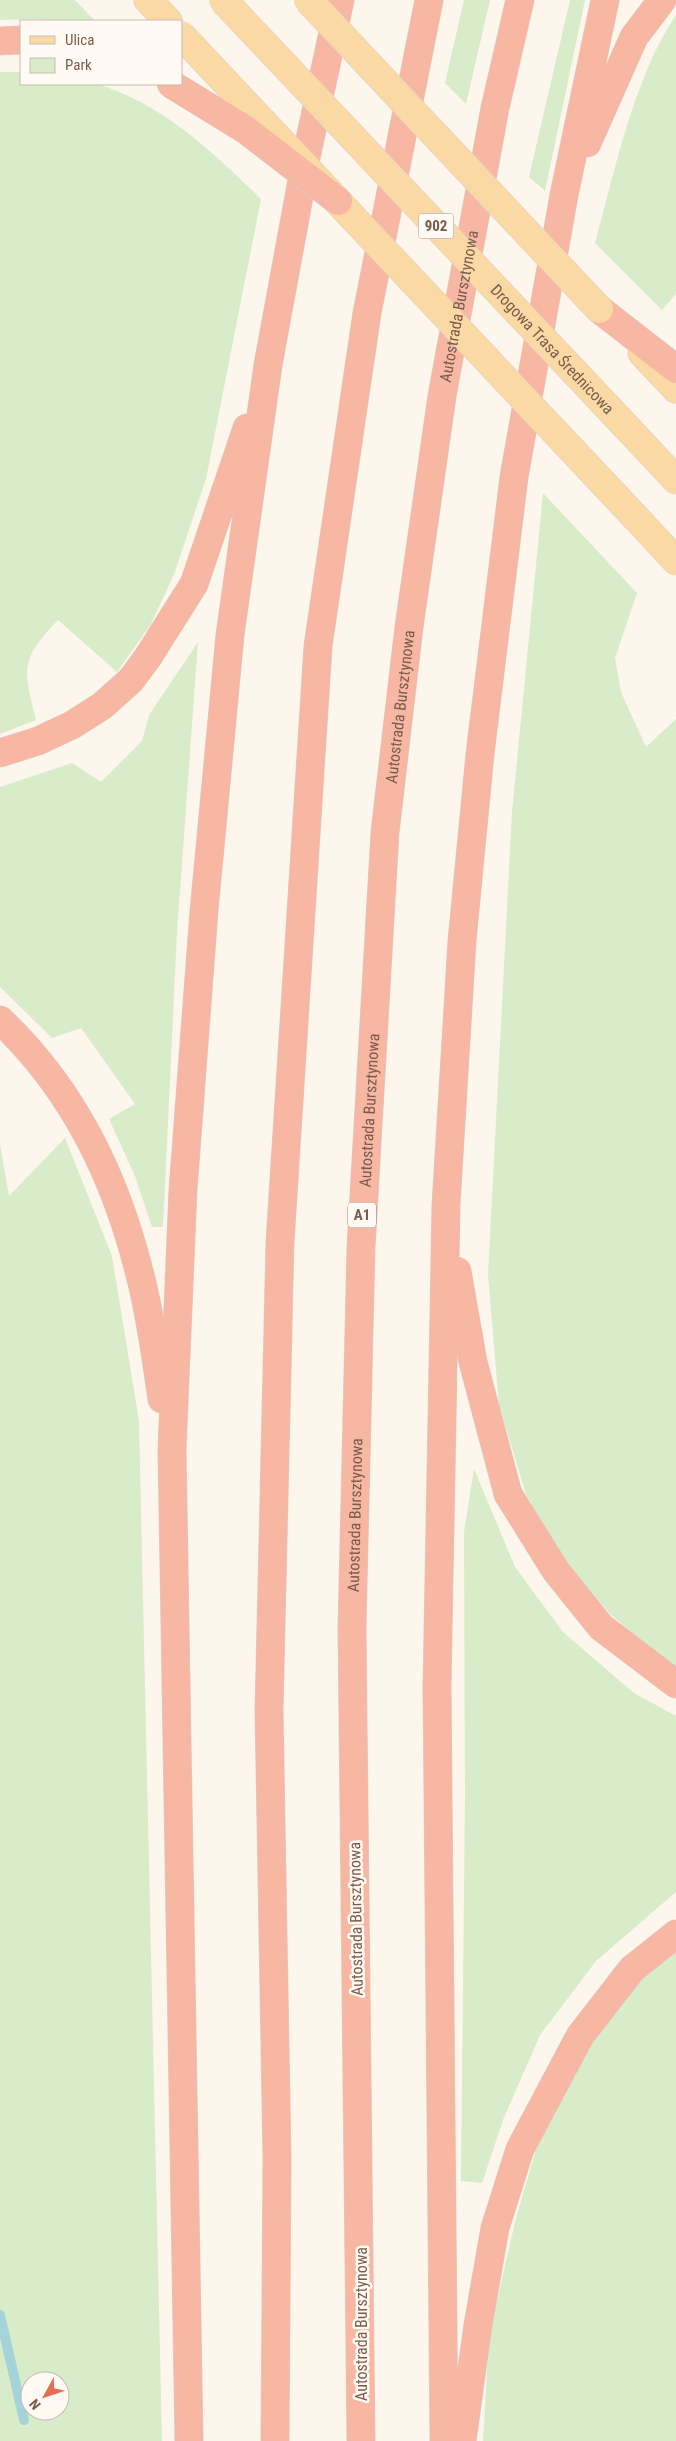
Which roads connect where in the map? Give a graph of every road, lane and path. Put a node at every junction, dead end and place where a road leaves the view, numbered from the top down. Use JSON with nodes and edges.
{"nodes":[{"id":1,"x":148,"y":0,"type":"edge"},
{"id":2,"x":223,"y":0,"type":"edge"},
{"id":3,"x":308,"y":0,"type":"edge"},
{"id":4,"x":340,"y":0,"type":"edge"},
{"id":5,"x":429,"y":0,"type":"edge"},
{"id":6,"x":520,"y":0,"type":"edge"},
{"id":7,"x":605,"y":0,"type":"edge"},
{"id":8,"x":662,"y":0,"type":"edge"},
{"id":9,"x":167,"y":20,"type":"edge"},
{"id":10,"x":182,"y":36,"type":"edge"},
{"id":11,"x":20,"y":40,"type":"edge"},
{"id":12,"x":0,"y":41,"type":"edge"},
{"id":13,"x":173,"y":85,"type":"edge"},
{"id":14,"x":564,"y":195,"type":"junction"},
{"id":15,"x":338,"y":201,"type":"junction"},
{"id":16,"x":599,"y":309,"type":"joint"},
{"id":17,"x":268,"y":365,"type":"junction"},
{"id":18,"x":673,"y":379,"type":"edge"},
{"id":19,"x":676,"y":480,"type":"edge"},
{"id":20,"x":676,"y":561,"type":"edge"},
{"id":21,"x":0,"y":753,"type":"edge"},
{"id":22,"x":0,"y":1020,"type":"edge"},
{"id":23,"x":446,"y":1205,"type":"junction"},
{"id":24,"x":172,"y":1450,"type":"junction"},
{"id":25,"x":676,"y":1684,"type":"edge"},
{"id":26,"x":676,"y":1934,"type":"edge"},
{"id":27,"x":189,"y":2441,"type":"edge"},
{"id":28,"x":275,"y":2441,"type":"edge"},
{"id":29,"x":361,"y":2441,"type":"edge"},
{"id":30,"x":444,"y":2441,"type":"edge"},
{"id":31,"x":462,"y":2441,"type":"edge"}],
"edges":[{"from":1,"to":9,"type":"main road"},
{"from":2,"to":19,"type":"main road","name":"Drogowa Trasa Średnicowa","number":"902","bridge":true},
{"from":3,"to":16,"type":"main road","bridge":true},
{"from":4,"to":17,"type":"highway"},
{"from":5,"to":28,"type":"highway"},
{"from":6,"to":29,"type":"highway","name":"Autostrada Bursztynowa","number":"A1"},
{"from":7,"to":14,"type":"highway"},
{"from":8,"to":14,"type":"highway"},
{"from":10,"to":15,"type":"main road","bridge":true},
{"from":11,"to":12,"type":"highway"},
{"from":13,"to":15,"type":"highway","bridge":true},
{"from":14,"to":23,"type":"highway"},
{"from":15,"to":20,"type":"main road","bridge":true},
{"from":16,"to":18,"type":"highway"},
{"from":17,"to":21,"type":"highway"},
{"from":17,"to":24,"type":"highway"},
{"from":22,"to":24,"type":"highway"},
{"from":23,"to":25,"type":"highway"},
{"from":23,"to":30,"type":"highway"},
{"from":24,"to":27,"type":"highway"},
{"from":26,"to":31,"type":"highway"}]}
